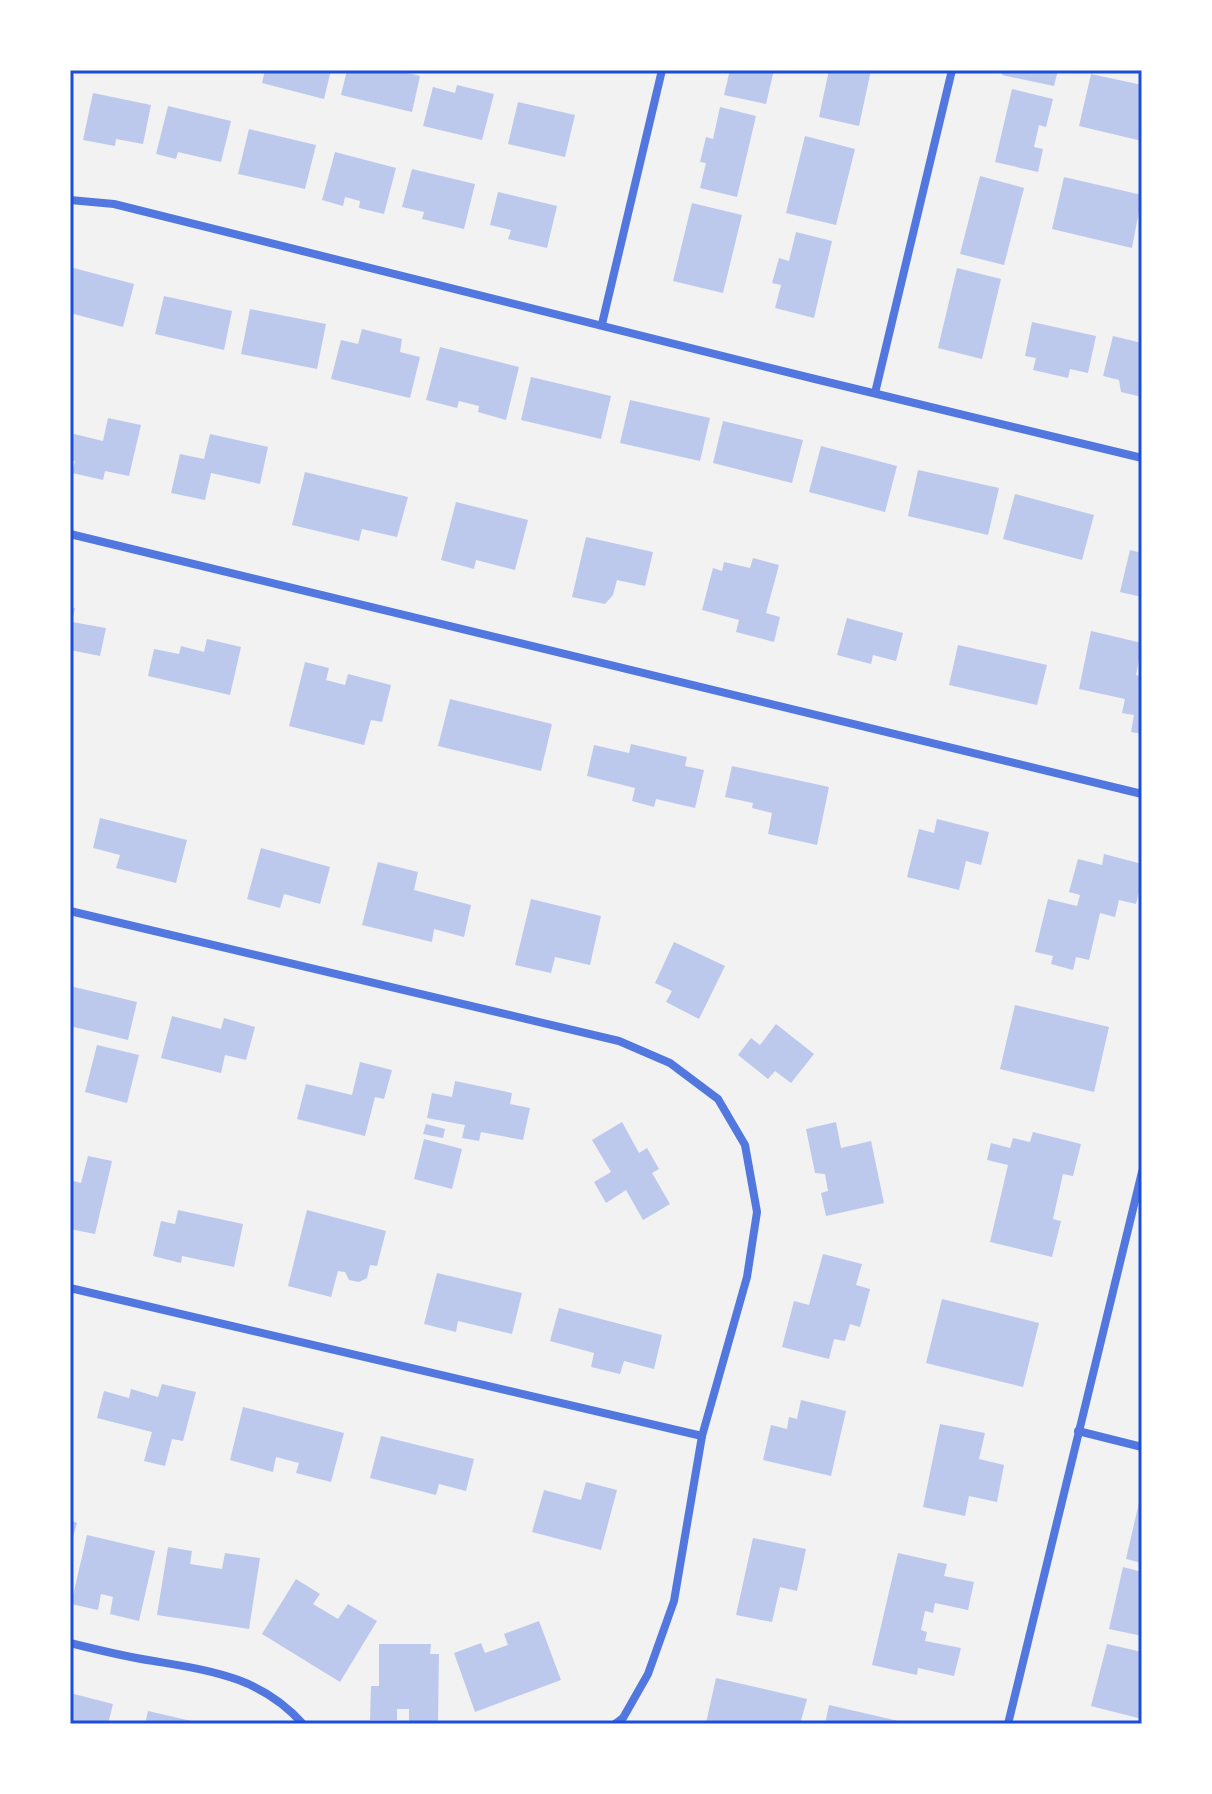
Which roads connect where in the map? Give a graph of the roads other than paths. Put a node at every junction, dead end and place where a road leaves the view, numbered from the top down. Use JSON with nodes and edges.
{"nodes":[{"id":1,"x":662,"y":70,"type":"edge"},
{"id":2,"x":952,"y":70,"type":"edge"},
{"id":3,"x":70,"y":200,"type":"edge"},
{"id":4,"x":602,"y":324,"type":"junction"},
{"id":5,"x":875,"y":393,"type":"junction"},
{"id":6,"x":1142,"y":458,"type":"edge"},
{"id":7,"x":70,"y":534,"type":"edge"},
{"id":8,"x":1142,"y":794,"type":"edge"},
{"id":9,"x":70,"y":911,"type":"edge"},
{"id":10,"x":1142,"y":1172,"type":"edge"},
{"id":11,"x":70,"y":1288,"type":"edge"},
{"id":12,"x":1078,"y":1431,"type":"junction"},
{"id":13,"x":702,"y":1436,"type":"junction"},
{"id":14,"x":1142,"y":1447,"type":"edge"},
{"id":15,"x":70,"y":1643,"type":"edge"},
{"id":16,"x":303,"y":1724,"type":"edge"},
{"id":17,"x":615,"y":1724,"type":"edge"},
{"id":18,"x":1008,"y":1724,"type":"edge"}],
"edges":[{"from":1,"to":4,"type":"street"},
{"from":2,"to":5,"type":"street"},
{"from":3,"to":4,"type":"street"},
{"from":4,"to":5,"type":"street"},
{"from":5,"to":6,"type":"street"},
{"from":7,"to":8,"type":"street"},
{"from":9,"to":13,"type":"street"},
{"from":10,"to":12,"type":"street"},
{"from":11,"to":13,"type":"street"},
{"from":12,"to":14,"type":"street"},
{"from":12,"to":18,"type":"street"},
{"from":13,"to":17,"type":"street"},
{"from":15,"to":16,"type":"street"}]}
